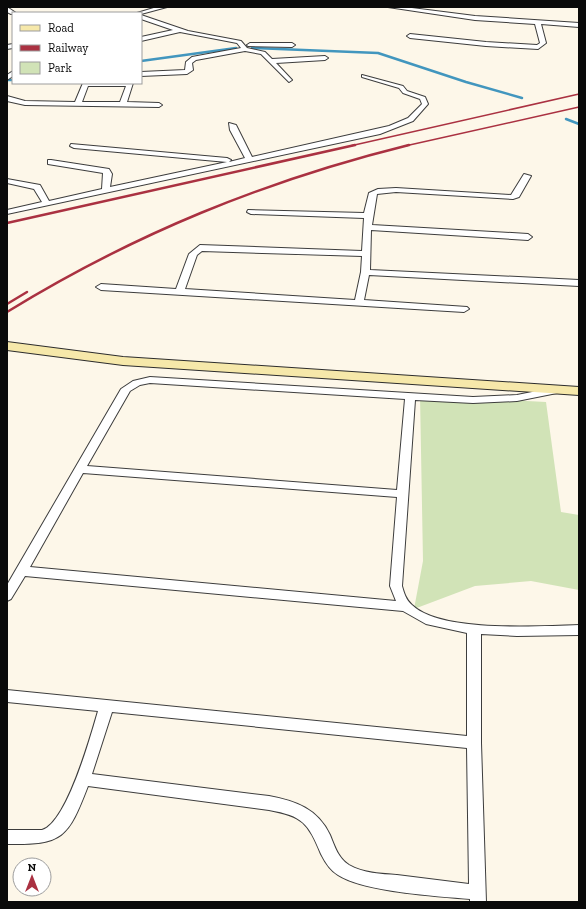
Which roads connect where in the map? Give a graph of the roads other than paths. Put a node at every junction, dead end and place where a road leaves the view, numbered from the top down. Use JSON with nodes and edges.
{"nodes":[{"id":1,"x":164,"y":7,"type":"edge"},
{"id":2,"x":391,"y":7,"type":"edge"},
{"id":3,"x":142,"y":12,"type":"edge"},
{"id":4,"x":142,"y":17,"type":"edge"},
{"id":5,"x":538,"y":24,"type":"junction"},
{"id":6,"x":579,"y":25,"type":"edge"},
{"id":7,"x":180,"y":31,"type":"junction"},
{"id":8,"x":410,"y":36,"type":"dead end"},
{"id":9,"x":142,"y":39,"type":"edge"},
{"id":10,"x":292,"y":45,"type":"dead end"},
{"id":11,"x":244,"y":47,"type":"junction"},
{"id":12,"x":325,"y":58,"type":"dead end"},
{"id":13,"x":271,"y":61,"type":"junction"},
{"id":14,"x":142,"y":74,"type":"edge"},
{"id":15,"x":364,"y":76,"type":"dead end"},
{"id":16,"x":290,"y":80,"type":"dead end"},
{"id":17,"x":86,"y":84,"type":"edge"},
{"id":18,"x":130,"y":84,"type":"edge"},
{"id":19,"x":7,"y":98,"type":"edge"},
{"id":20,"x":78,"y":103,"type":"junction"},
{"id":21,"x":123,"y":103,"type":"junction"},
{"id":22,"x":159,"y":105,"type":"dead end"},
{"id":23,"x":232,"y":125,"type":"dead end"},
{"id":24,"x":74,"y":146,"type":"dead end"},
{"id":25,"x":249,"y":159,"type":"junction"},
{"id":26,"x":240,"y":161,"type":"junction"},
{"id":27,"x":51,"y":162,"type":"dead end"},
{"id":28,"x":527,"y":176,"type":"dead end"},
{"id":29,"x":7,"y":181,"type":"edge"},
{"id":30,"x":106,"y":190,"type":"junction"},
{"id":31,"x":46,"y":203,"type":"junction"},
{"id":32,"x":7,"y":212,"type":"edge"},
{"id":33,"x":251,"y":212,"type":"dead end"},
{"id":34,"x":368,"y":216,"type":"junction"},
{"id":35,"x":368,"y":227,"type":"junction"},
{"id":36,"x":528,"y":237,"type":"dead end"},
{"id":37,"x":366,"y":254,"type":"junction"},
{"id":38,"x":365,"y":272,"type":"junction"},
{"id":39,"x":579,"y":283,"type":"edge"},
{"id":40,"x":101,"y":287,"type":"dead end"},
{"id":41,"x":180,"y":291,"type":"junction"},
{"id":42,"x":358,"y":303,"type":"junction"},
{"id":43,"x":464,"y":309,"type":"dead end"},
{"id":44,"x":7,"y":346,"type":"edge"},
{"id":45,"x":560,"y":389,"type":"junction"},
{"id":46,"x":579,"y":391,"type":"edge"},
{"id":47,"x":410,"y":396,"type":"junction"},
{"id":48,"x":79,"y":469,"type":"junction"},
{"id":49,"x":403,"y":494,"type":"junction"},
{"id":50,"x":21,"y":572,"type":"junction"},
{"id":51,"x":7,"y":596,"type":"edge"},
{"id":52,"x":406,"y":606,"type":"junction"},
{"id":53,"x":474,"y":629,"type":"junction"},
{"id":54,"x":579,"y":630,"type":"edge"},
{"id":55,"x":7,"y":696,"type":"edge"},
{"id":56,"x":107,"y":706,"type":"junction"},
{"id":57,"x":474,"y":743,"type":"junction"},
{"id":58,"x":82,"y":779,"type":"junction"},
{"id":59,"x":7,"y":837,"type":"edge"},
{"id":60,"x":478,"y":897,"type":"edge"}],
"edges":[{"from":1,"to":3,"type":"street"},
{"from":2,"to":5,"type":"street"},
{"from":4,"to":7,"type":"street"},
{"from":5,"to":6,"type":"street"},
{"from":5,"to":8,"type":"street"},
{"from":7,"to":9,"type":"street"},
{"from":7,"to":11,"type":"street"},
{"from":10,"to":11,"type":"street"},
{"from":11,"to":13,"type":"street"},
{"from":11,"to":14,"type":"street"},
{"from":12,"to":13,"type":"street"},
{"from":13,"to":16,"type":"street"},
{"from":15,"to":25,"type":"street"},
{"from":17,"to":20,"type":"street"},
{"from":18,"to":21,"type":"street"},
{"from":19,"to":20,"type":"street"},
{"from":20,"to":21,"type":"street"},
{"from":21,"to":22,"type":"street"},
{"from":23,"to":25,"type":"street"},
{"from":24,"to":26,"type":"street"},
{"from":25,"to":26,"type":"street"},
{"from":26,"to":30,"type":"street"},
{"from":27,"to":30,"type":"street"},
{"from":28,"to":34,"type":"street"},
{"from":29,"to":31,"type":"street"},
{"from":30,"to":31,"type":"street"},
{"from":31,"to":32,"type":"street"},
{"from":33,"to":34,"type":"street"},
{"from":34,"to":35,"type":"street"},
{"from":35,"to":36,"type":"street"},
{"from":35,"to":37,"type":"street"},
{"from":37,"to":38,"type":"street"},
{"from":37,"to":41,"type":"street"},
{"from":38,"to":39,"type":"street"},
{"from":38,"to":42,"type":"street"},
{"from":40,"to":41,"type":"street"},
{"from":41,"to":42,"type":"street"},
{"from":42,"to":43,"type":"street"},
{"from":44,"to":45,"type":"street"},
{"from":45,"to":46,"type":"street"},
{"from":45,"to":47,"type":"street"},
{"from":47,"to":48,"type":"street"},
{"from":47,"to":49,"type":"street"},
{"from":48,"to":49,"type":"street"},
{"from":48,"to":50,"type":"street"},
{"from":49,"to":52,"type":"street"},
{"from":50,"to":51,"type":"street"},
{"from":50,"to":52,"type":"street"},
{"from":52,"to":53,"type":"street"},
{"from":53,"to":54,"type":"street"},
{"from":53,"to":57,"type":"street"},
{"from":55,"to":56,"type":"street"},
{"from":56,"to":57,"type":"street"},
{"from":56,"to":58,"type":"street"},
{"from":57,"to":60,"type":"street"},
{"from":58,"to":59,"type":"street"},
{"from":58,"to":60,"type":"street"}]}
